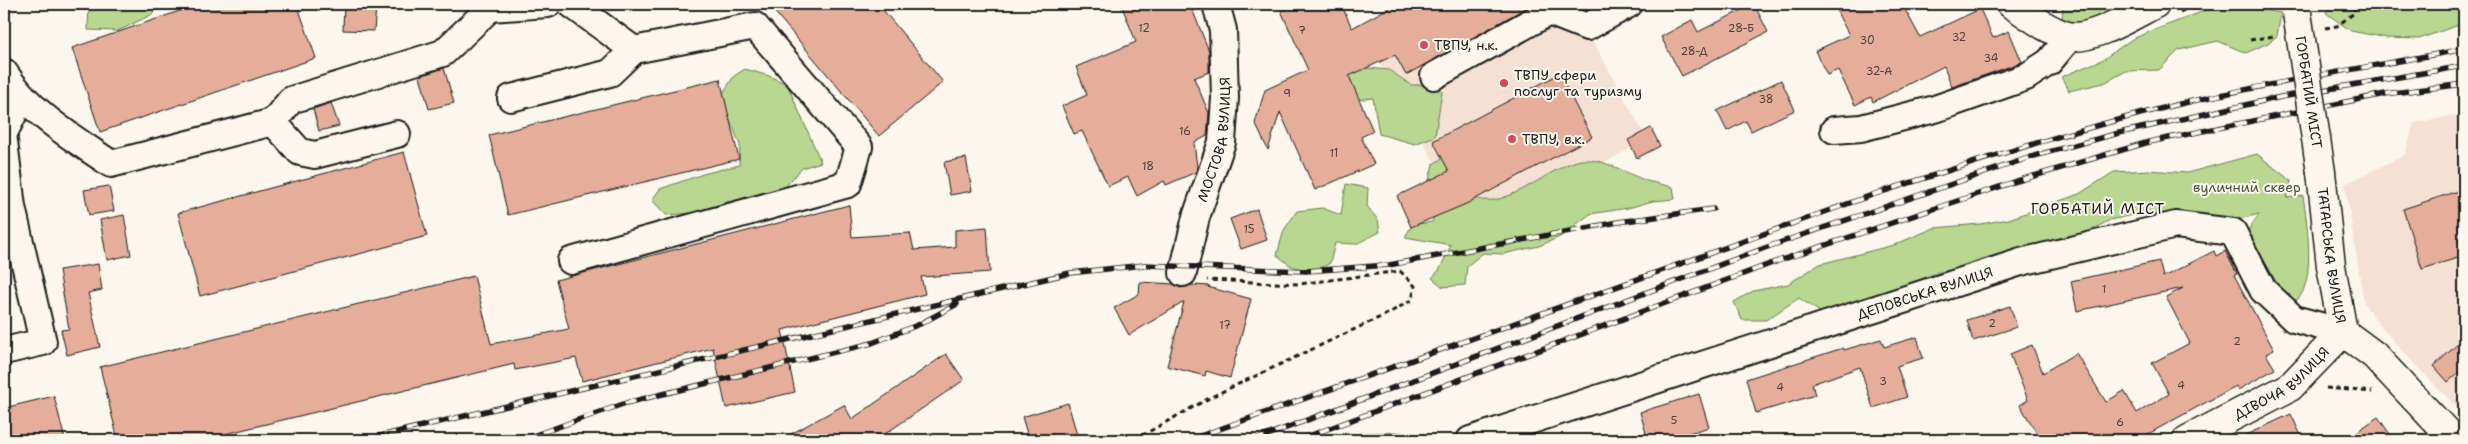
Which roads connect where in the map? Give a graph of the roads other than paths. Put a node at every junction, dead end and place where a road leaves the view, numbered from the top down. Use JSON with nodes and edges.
{"nodes":[{"id":1,"x":548,"y":4,"type":"edge"},
{"id":2,"x":571,"y":4,"type":"edge"},
{"id":3,"x":1216,"y":4,"type":"edge"},
{"id":4,"x":1629,"y":4,"type":"edge"},
{"id":5,"x":2011,"y":4,"type":"edge"},
{"id":6,"x":2155,"y":4,"type":"edge"},
{"id":7,"x":2296,"y":8,"type":"edge"},
{"id":8,"x":2070,"y":37,"type":"junction"},
{"id":9,"x":634,"y":50,"type":"junction"},
{"id":10,"x":1434,"y":76,"type":"dead end"},
{"id":11,"x":9,"y":81,"type":"edge"},
{"id":12,"x":511,"y":98,"type":"dead end"},
{"id":13,"x":273,"y":122,"type":"junction"},
{"id":14,"x":1834,"y":130,"type":"dead end"},
{"id":15,"x":4,"y":133,"type":"edge"},
{"id":16,"x":397,"y":134,"type":"dead end"},
{"id":17,"x":4,"y":141,"type":"edge"},
{"id":18,"x":2321,"y":172,"type":"joint"},
{"id":19,"x":8,"y":208,"type":"edge"},
{"id":20,"x":571,"y":260,"type":"dead end"},
{"id":21,"x":1183,"y":273,"type":"road end"},
{"id":22,"x":2343,"y":332,"type":"junction"},
{"id":23,"x":4,"y":352,"type":"edge"},
{"id":24,"x":1470,"y":440,"type":"edge"},
{"id":25,"x":2187,"y":440,"type":"edge"},
{"id":26,"x":2454,"y":440,"type":"edge"}],
"edges":[{"from":1,"to":13,"type":"street"},
{"from":2,"to":9,"type":"street"},
{"from":3,"to":21,"type":"street","name":"МОСТОВА ВУЛИЦЯ"},
{"from":4,"to":10,"type":"street"},
{"from":5,"to":8,"type":"main road"},
{"from":6,"to":8,"type":"main road"},
{"from":7,"to":18,"type":"main road","name":"ГОРБАТИЙ МІСТ","bridge":true},
{"from":8,"to":14,"type":"street"},
{"from":9,"to":12,"type":"street"},
{"from":9,"to":20,"type":"street"},
{"from":11,"to":13,"type":"street"},
{"from":11,"to":15,"type":"street"},
{"from":13,"to":16,"type":"street"},
{"from":17,"to":19,"type":"street"},
{"from":18,"to":22,"type":"main road","name":"ТАТАРСЬКА ВУЛИЦЯ"},
{"from":19,"to":23,"type":"street"},
{"from":22,"to":24,"type":"street","name":"ДЕПОВСЬКА ВУЛИЦЯ"},
{"from":22,"to":25,"type":"main road","name":"ДІВОЧА ВУЛИЦЯ"},
{"from":22,"to":26,"type":"main road","name":"ТАТАРСЬКА ВУЛИЦЯ"}]}
